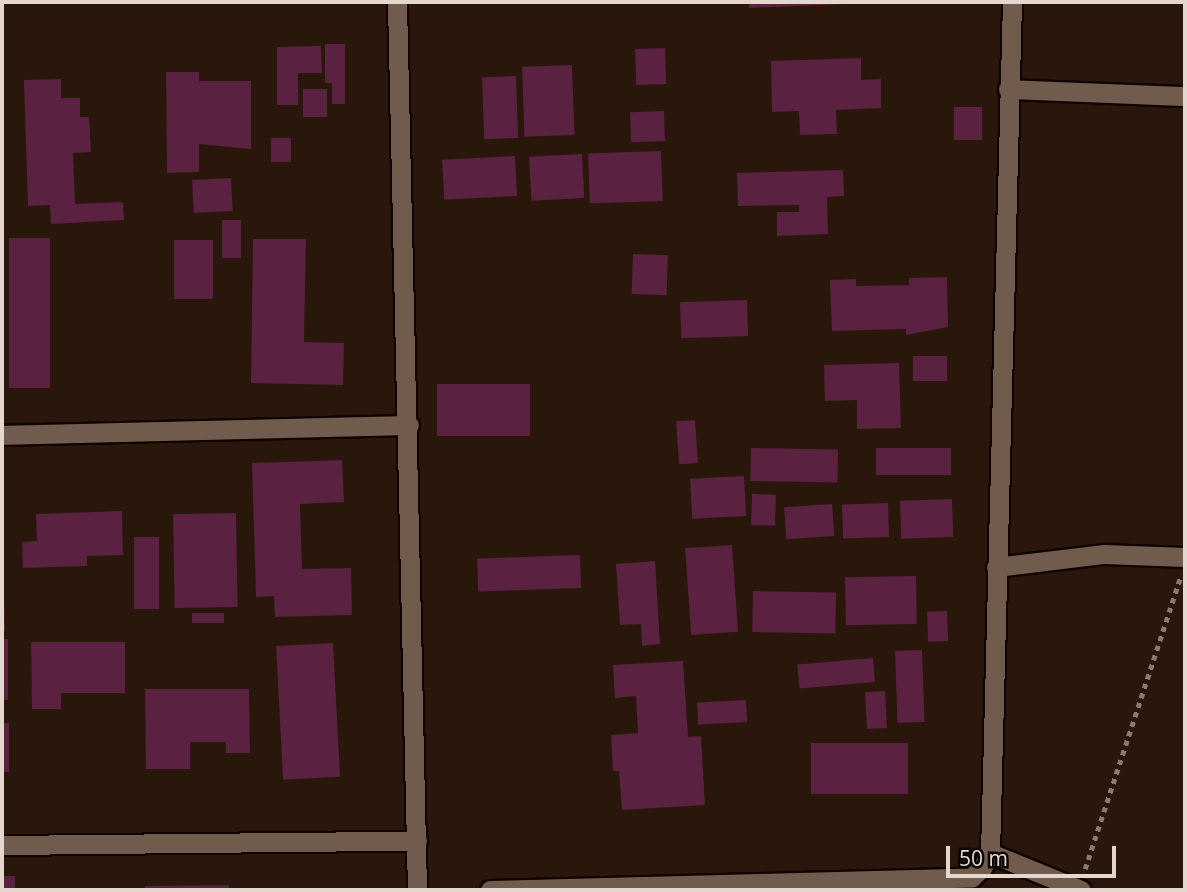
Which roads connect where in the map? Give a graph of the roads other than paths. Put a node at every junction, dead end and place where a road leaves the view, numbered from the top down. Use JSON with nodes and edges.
{"nodes":[{"id":1,"x":397,"y":2,"type":"edge"},
{"id":2,"x":1012,"y":2,"type":"edge"},
{"id":3,"x":1008,"y":89,"type":"junction"},
{"id":4,"x":1185,"y":96,"type":"edge"},
{"id":5,"x":409,"y":425,"type":"junction"},
{"id":6,"x":2,"y":435,"type":"edge"},
{"id":7,"x":1185,"y":557,"type":"edge"},
{"id":8,"x":996,"y":567,"type":"junction"},
{"id":9,"x":417,"y":841,"type":"junction"},
{"id":10,"x":2,"y":845,"type":"edge"},
{"id":11,"x":990,"y":853,"type":"junction"},
{"id":12,"x":417,"y":890,"type":"edge"},
{"id":13,"x":490,"y":890,"type":"edge"},
{"id":14,"x":1080,"y":890,"type":"edge"}],
"edges":[{"from":1,"to":5,"type":"street"},
{"from":2,"to":3,"type":"street"},
{"from":3,"to":4,"type":"street"},
{"from":3,"to":8,"type":"street"},
{"from":5,"to":6,"type":"street"},
{"from":5,"to":9,"type":"street"},
{"from":7,"to":8,"type":"street"},
{"from":8,"to":11,"type":"street"},
{"from":9,"to":10,"type":"street"},
{"from":9,"to":12,"type":"street"},
{"from":11,"to":13,"type":"street"},
{"from":11,"to":14,"type":"street"}]}
